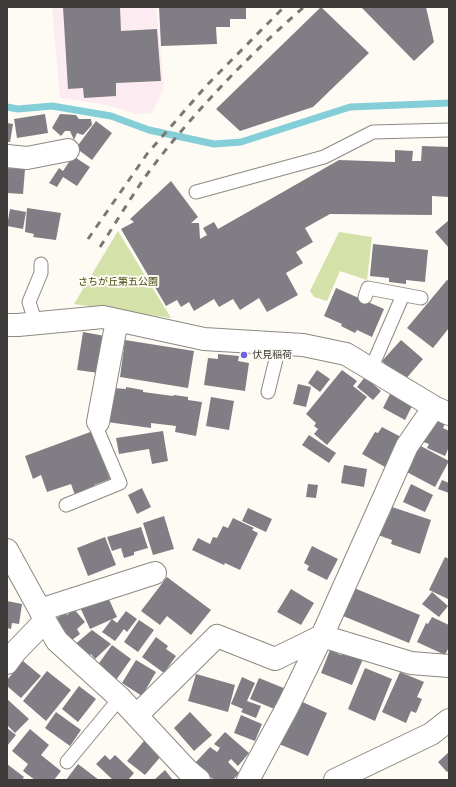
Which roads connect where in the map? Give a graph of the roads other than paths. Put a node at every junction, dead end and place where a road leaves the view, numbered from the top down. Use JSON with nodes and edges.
{"nodes":[{"id":1,"x":449,"y":130,"type":"edge"},
{"id":2,"x":68,"y":150,"type":"dead end"},
{"id":3,"x":7,"y":156,"type":"edge"},
{"id":4,"x":196,"y":192,"type":"dead end"},
{"id":5,"x":41,"y":264,"type":"dead end"},
{"id":6,"x":403,"y":295,"type":"junction"},
{"id":7,"x":365,"y":297,"type":"dead end"},
{"id":8,"x":421,"y":298,"type":"dead end"},
{"id":9,"x":117,"y":320,"type":"junction"},
{"id":10,"x":36,"y":324,"type":"junction"},
{"id":11,"x":7,"y":325,"type":"edge"},
{"id":12,"x":280,"y":343,"type":"junction"},
{"id":13,"x":371,"y":369,"type":"junction"},
{"id":14,"x":268,"y":392,"type":"dead end"},
{"id":15,"x":441,"y":410,"type":"edge"},
{"id":16,"x":98,"y":422,"type":"joint"},
{"id":17,"x":66,"y":504,"type":"dead end"},
{"id":18,"x":7,"y":550,"type":"edge"},
{"id":19,"x":155,"y":573,"type":"dead end"},
{"id":20,"x":42,"y":616,"type":"junction"},
{"id":21,"x":322,"y":636,"type":"junction"},
{"id":22,"x":7,"y":663,"type":"edge"},
{"id":23,"x":449,"y":666,"type":"edge"},
{"id":24,"x":120,"y":698,"type":"junction"},
{"id":25,"x":137,"y":716,"type":"junction"},
{"id":26,"x":449,"y":720,"type":"edge"},
{"id":27,"x":67,"y":762,"type":"dead end"},
{"id":28,"x":199,"y":780,"type":"edge"},
{"id":29,"x":248,"y":780,"type":"edge"},
{"id":30,"x":335,"y":780,"type":"edge"}],
"edges":[{"from":1,"to":4,"type":"lane"},
{"from":2,"to":3,"type":"street"},
{"from":5,"to":10,"type":"lane"},
{"from":6,"to":7,"type":"lane"},
{"from":6,"to":8,"type":"lane"},
{"from":6,"to":13,"type":"lane"},
{"from":9,"to":10,"type":"street"},
{"from":9,"to":12,"type":"street"},
{"from":9,"to":16,"type":"street"},
{"from":10,"to":11,"type":"street"},
{"from":12,"to":13,"type":"street"},
{"from":12,"to":14,"type":"lane"},
{"from":13,"to":15,"type":"street"},
{"from":15,"to":21,"type":"street"},
{"from":16,"to":17,"type":"lane"},
{"from":18,"to":20,"type":"street"},
{"from":19,"to":20,"type":"street"},
{"from":20,"to":22,"type":"street"},
{"from":20,"to":24,"type":"street"},
{"from":21,"to":23,"type":"street"},
{"from":21,"to":25,"type":"street"},
{"from":21,"to":29,"type":"street"},
{"from":24,"to":25,"type":"street"},
{"from":24,"to":27,"type":"lane"},
{"from":25,"to":28,"type":"street"},
{"from":26,"to":30,"type":"street"}]}
